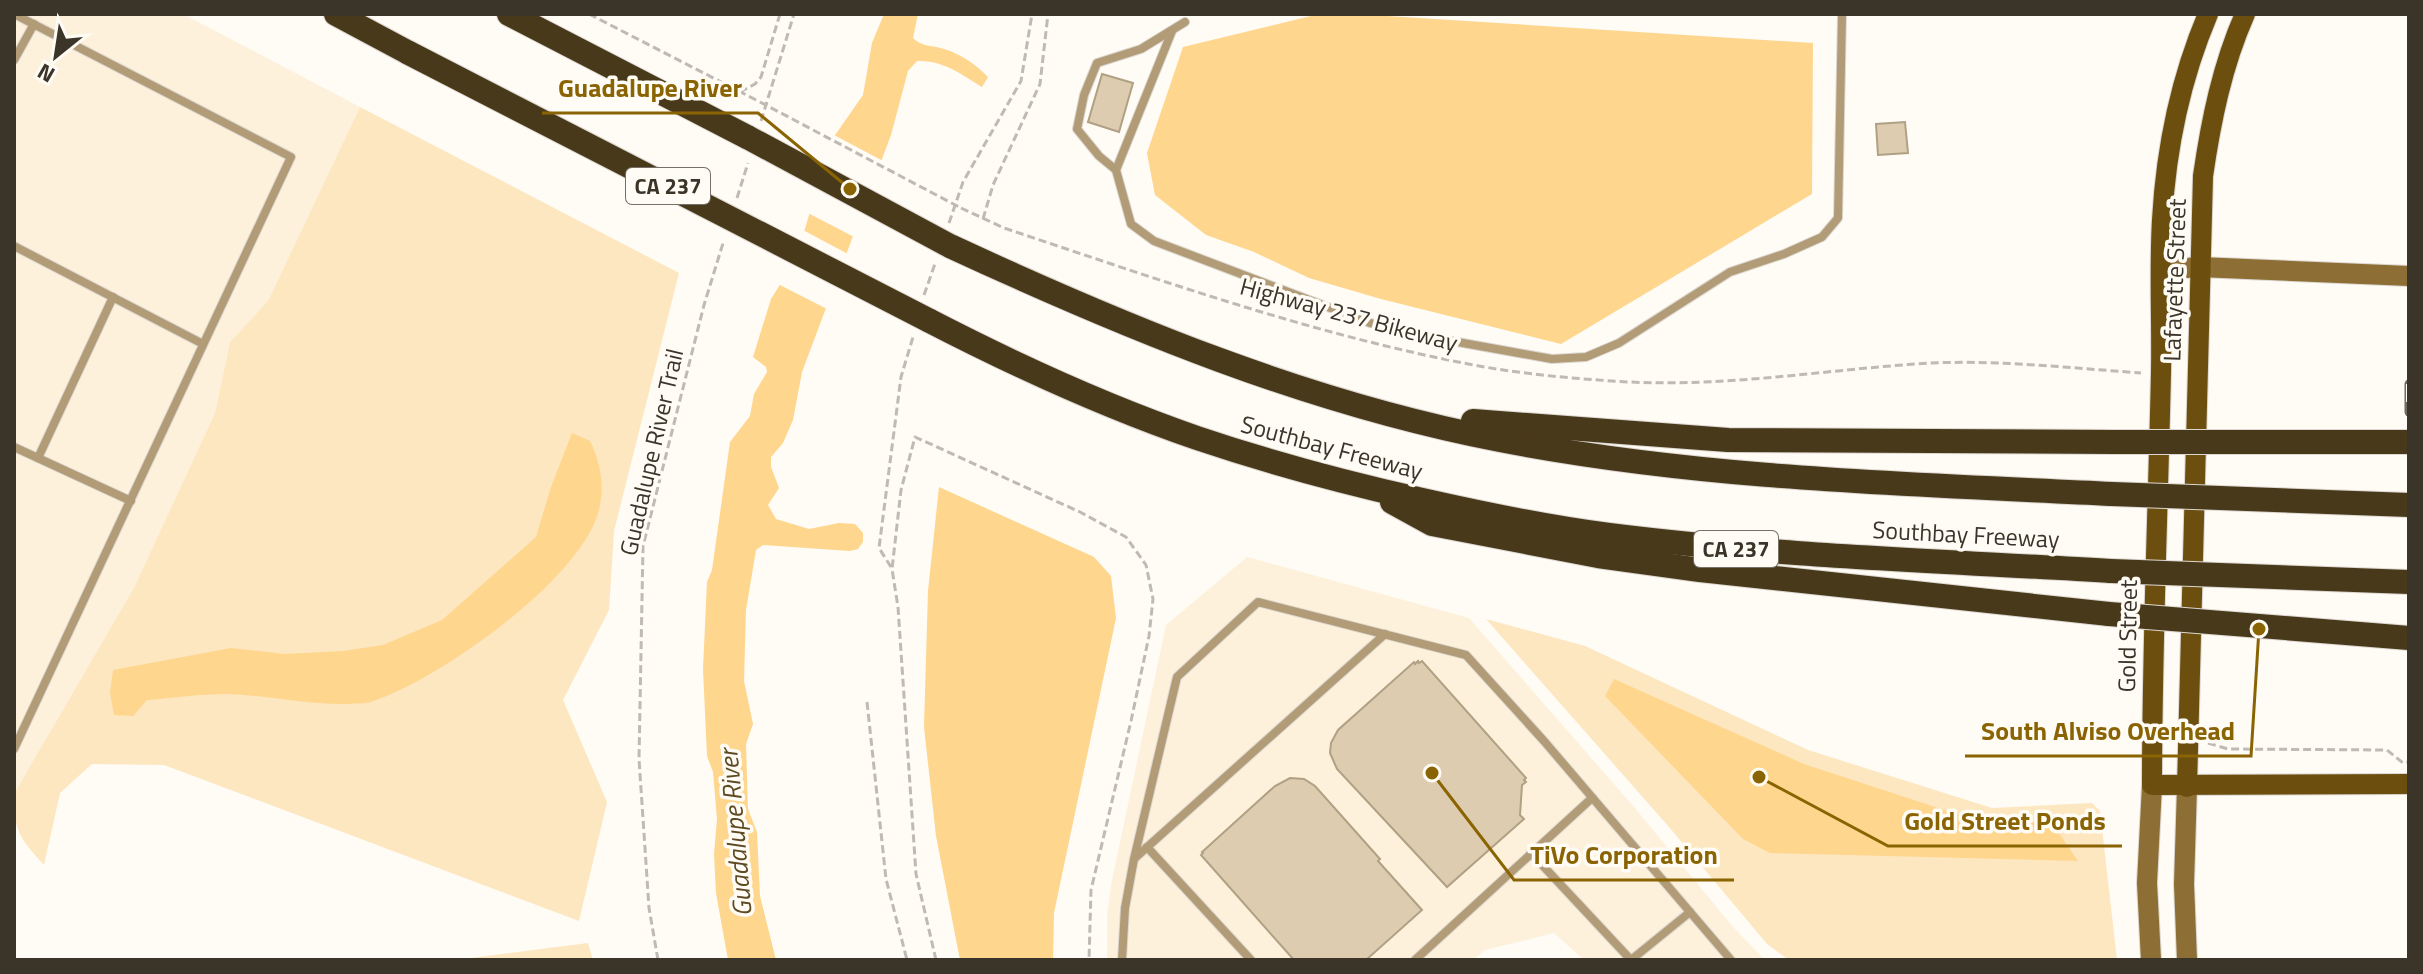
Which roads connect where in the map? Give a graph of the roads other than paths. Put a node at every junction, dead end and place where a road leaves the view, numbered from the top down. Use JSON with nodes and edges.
{"nodes":[{"id":1,"x":14,"y":14,"type":"edge"},
{"id":2,"x":336,"y":14,"type":"edge"},
{"id":3,"x":509,"y":14,"type":"edge"},
{"id":4,"x":1842,"y":14,"type":"edge"},
{"id":5,"x":2208,"y":14,"type":"edge"},
{"id":6,"x":2245,"y":14,"type":"edge"},
{"id":7,"x":1185,"y":22,"type":"dead end"},
{"id":8,"x":34,"y":24,"type":"junction"},
{"id":9,"x":1172,"y":30,"type":"junction"},
{"id":10,"x":14,"y":60,"type":"edge"},
{"id":11,"x":1116,"y":170,"type":"junction"},
{"id":12,"x":14,"y":246,"type":"edge"},
{"id":13,"x":2199,"y":267,"type":"junction"},
{"id":14,"x":2161,"y":270,"type":"junction"},
{"id":15,"x":2409,"y":276,"type":"edge"},
{"id":16,"x":113,"y":297,"type":"junction"},
{"id":17,"x":203,"y":344,"type":"junction"},
{"id":18,"x":1387,"y":414,"type":"junction"},
{"id":19,"x":2409,"y":442,"type":"edge"},
{"id":20,"x":14,"y":447,"type":"edge"},
{"id":21,"x":38,"y":458,"type":"junction"},
{"id":22,"x":1365,"y":487,"type":"junction"},
{"id":23,"x":131,"y":501,"type":"junction"},
{"id":24,"x":2409,"y":505,"type":"edge"},
{"id":25,"x":2155,"y":552,"type":"joint"},
{"id":26,"x":2409,"y":582,"type":"edge"},
{"id":27,"x":1385,"y":634,"type":"junction"},
{"id":28,"x":2409,"y":638,"type":"edge"},
{"id":29,"x":14,"y":749,"type":"edge"},
{"id":30,"x":2409,"y":784,"type":"edge"},
{"id":31,"x":2152,"y":785,"type":"junction"},
{"id":32,"x":2187,"y":787,"type":"junction"},
{"id":33,"x":1592,"y":798,"type":"junction"},
{"id":34,"x":1147,"y":847,"type":"junction"},
{"id":35,"x":1531,"y":853,"type":"junction"},
{"id":36,"x":1134,"y":859,"type":"junction"},
{"id":37,"x":1690,"y":912,"type":"junction"},
{"id":38,"x":1122,"y":960,"type":"edge"},
{"id":39,"x":1251,"y":960,"type":"edge"},
{"id":40,"x":1415,"y":960,"type":"edge"},
{"id":41,"x":1731,"y":960,"type":"edge"},
{"id":42,"x":2151,"y":960,"type":"edge"},
{"id":43,"x":2187,"y":960,"type":"edge"}],
"edges":[{"from":1,"to":8,"type":"lane"},
{"from":2,"to":22,"type":"highway","name":"Southbay Freeway","number":"CA 237","bridge":true},
{"from":3,"to":18,"type":"highway","name":"Southbay Freeway","bridge":true},
{"from":4,"to":11,"type":"lane"},
{"from":5,"to":14,"type":"main road","name":"Lafayette Street"},
{"from":6,"to":13,"type":"main road","name":"Lafayette Street"},
{"from":7,"to":9,"type":"lane"},
{"from":8,"to":10,"type":"lane"},
{"from":8,"to":17,"type":"lane"},
{"from":9,"to":11,"type":"lane"},
{"from":9,"to":11,"type":"lane"},
{"from":12,"to":16,"type":"lane"},
{"from":13,"to":14,"type":"main road"},
{"from":13,"to":15,"type":"main road"},
{"from":13,"to":32,"type":"main road","name":"Lafayette Street"},
{"from":14,"to":25,"type":"main road","name":"Lafayette Street"},
{"from":16,"to":17,"type":"lane"},
{"from":16,"to":21,"type":"lane"},
{"from":17,"to":23,"type":"lane"},
{"from":18,"to":19,"type":"highway","bridge":true},
{"from":18,"to":24,"type":"highway","name":"Southbay Freeway","bridge":true},
{"from":20,"to":21,"type":"lane"},
{"from":21,"to":23,"type":"lane"},
{"from":22,"to":26,"type":"highway","name":"Southbay Freeway","number":"CA 237","bridge":true},
{"from":22,"to":28,"type":"highway","bridge":true},
{"from":23,"to":29,"type":"lane"},
{"from":25,"to":31,"type":"main road","name":"Gold Street"},
{"from":27,"to":33,"type":"lane"},
{"from":27,"to":34,"type":"lane"},
{"from":27,"to":36,"type":"lane"},
{"from":30,"to":32,"type":"main road"},
{"from":31,"to":32,"type":"main road"},
{"from":31,"to":42,"type":"main road","name":"Gold Street"},
{"from":32,"to":43,"type":"main road"},
{"from":33,"to":35,"type":"lane"},
{"from":33,"to":37,"type":"lane"},
{"from":34,"to":36,"type":"lane"},
{"from":34,"to":39,"type":"lane"},
{"from":35,"to":37,"type":"lane"},
{"from":35,"to":40,"type":"lane"},
{"from":36,"to":38,"type":"lane"},
{"from":37,"to":41,"type":"lane"}]}
